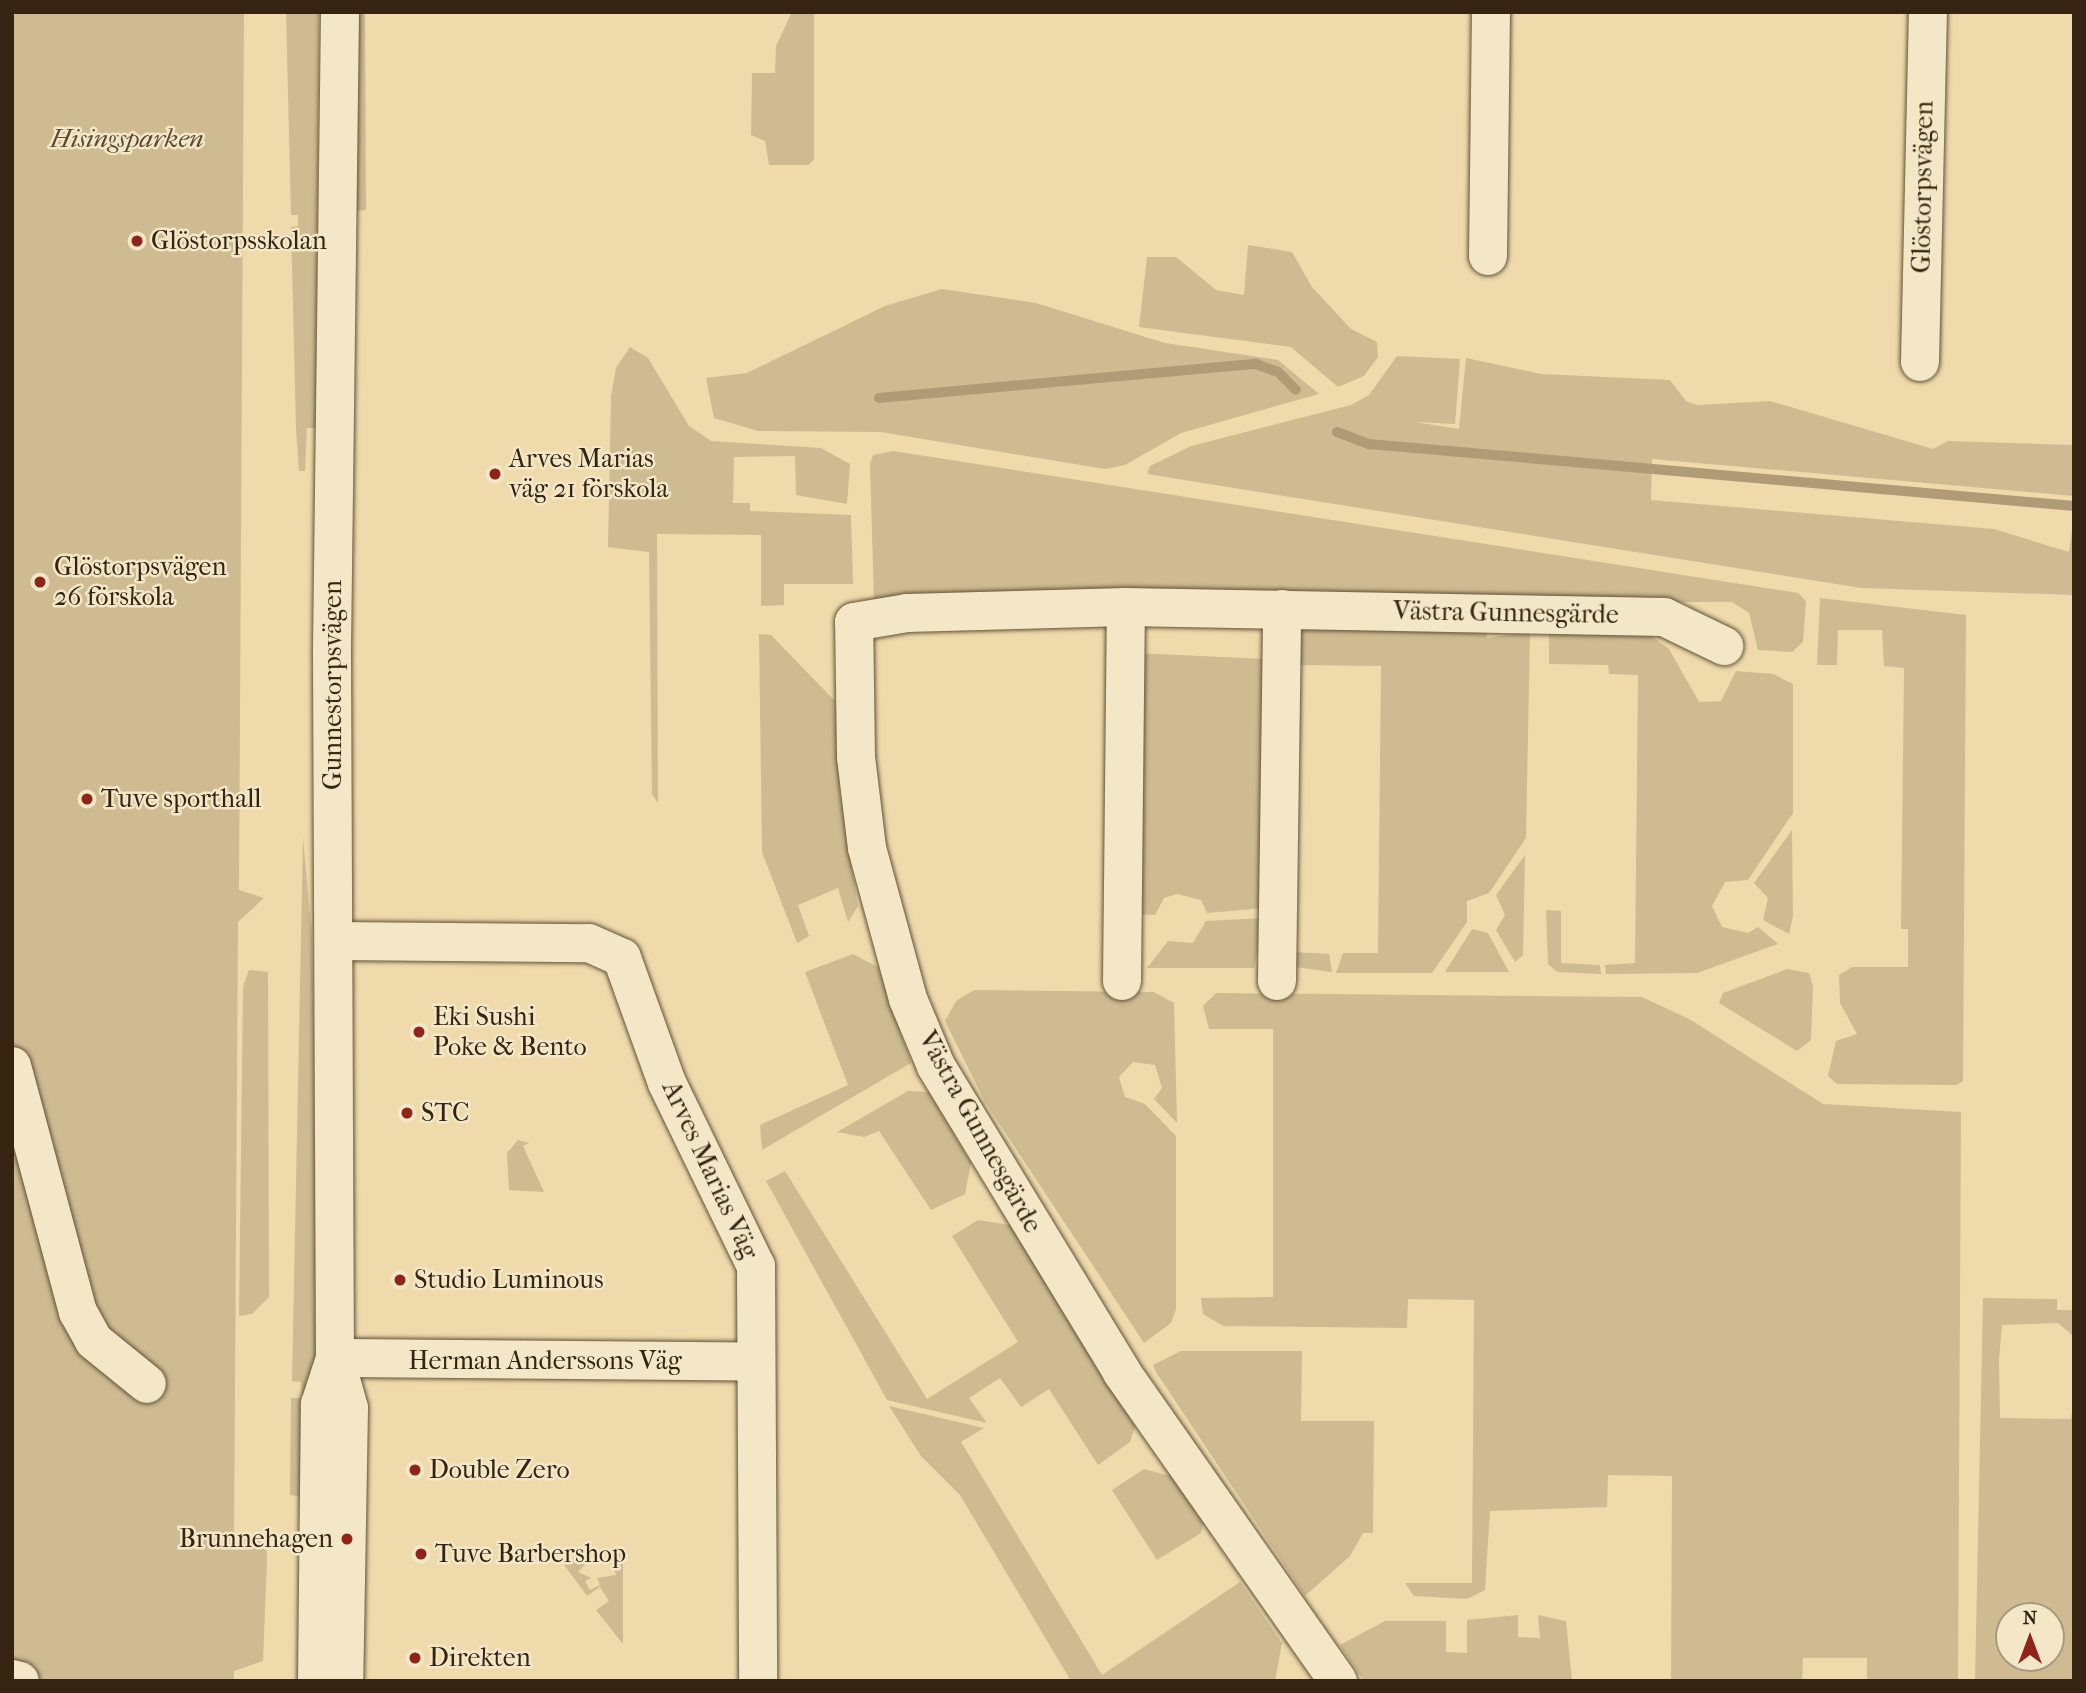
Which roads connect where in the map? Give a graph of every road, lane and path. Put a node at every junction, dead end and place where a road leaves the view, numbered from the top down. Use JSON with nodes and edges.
{"nodes":[{"id":1,"x":340,"y":12,"type":"edge"},
{"id":2,"x":1491,"y":12,"type":"edge"},
{"id":3,"x":1928,"y":12,"type":"edge"},
{"id":4,"x":1488,"y":256,"type":"dead end"},
{"id":5,"x":1920,"y":362,"type":"dead end"},
{"id":6,"x":1126,"y":607,"type":"junction"},
{"id":7,"x":1282,"y":609,"type":"junction"},
{"id":8,"x":1724,"y":646,"type":"dead end"},
{"id":9,"x":335,"y":942,"type":"junction"},
{"id":10,"x":1122,"y":981,"type":"dead end"},
{"id":11,"x":1277,"y":981,"type":"dead end"},
{"id":12,"x":12,"y":1066,"type":"edge"},
{"id":13,"x":335,"y":1358,"type":"junction"},
{"id":14,"x":755,"y":1362,"type":"junction"},
{"id":15,"x":147,"y":1384,"type":"dead end"},
{"id":16,"x":1327,"y":1677,"type":"edge"},
{"id":17,"x":12,"y":1679,"type":"edge"},
{"id":18,"x":20,"y":1681,"type":"edge"},
{"id":19,"x":317,"y":1681,"type":"edge"},
{"id":20,"x":344,"y":1681,"type":"edge"},
{"id":21,"x":758,"y":1681,"type":"edge"}],
"edges":[{"from":1,"to":9,"type":"street","name":"Gunnestorpsvägen"},
{"from":2,"to":4,"type":"street"},
{"from":3,"to":5,"type":"street","name":"Glöstorpsvägen"},
{"from":6,"to":7,"type":"street","name":"Västra Gunnesgärde"},
{"from":6,"to":10,"type":"street"},
{"from":6,"to":16,"type":"street","name":"Västra Gunnesgärde"},
{"from":7,"to":8,"type":"street","name":"Västra Gunnesgärde"},
{"from":7,"to":11,"type":"street"},
{"from":9,"to":13,"type":"street","name":"Gunnestorpsvägen"},
{"from":9,"to":14,"type":"street","name":"Arves Marias Väg"},
{"from":12,"to":15,"type":"street"},
{"from":13,"to":14,"type":"street","name":"Herman Anderssons Väg"},
{"from":13,"to":19,"type":"street","name":"Gunnestorpsvägen"},
{"from":13,"to":20,"type":"street","name":"Gunnestorpsvägen"},
{"from":14,"to":21,"type":"street","name":"Arves Marias Väg"},
{"from":17,"to":18,"type":"street"}]}
